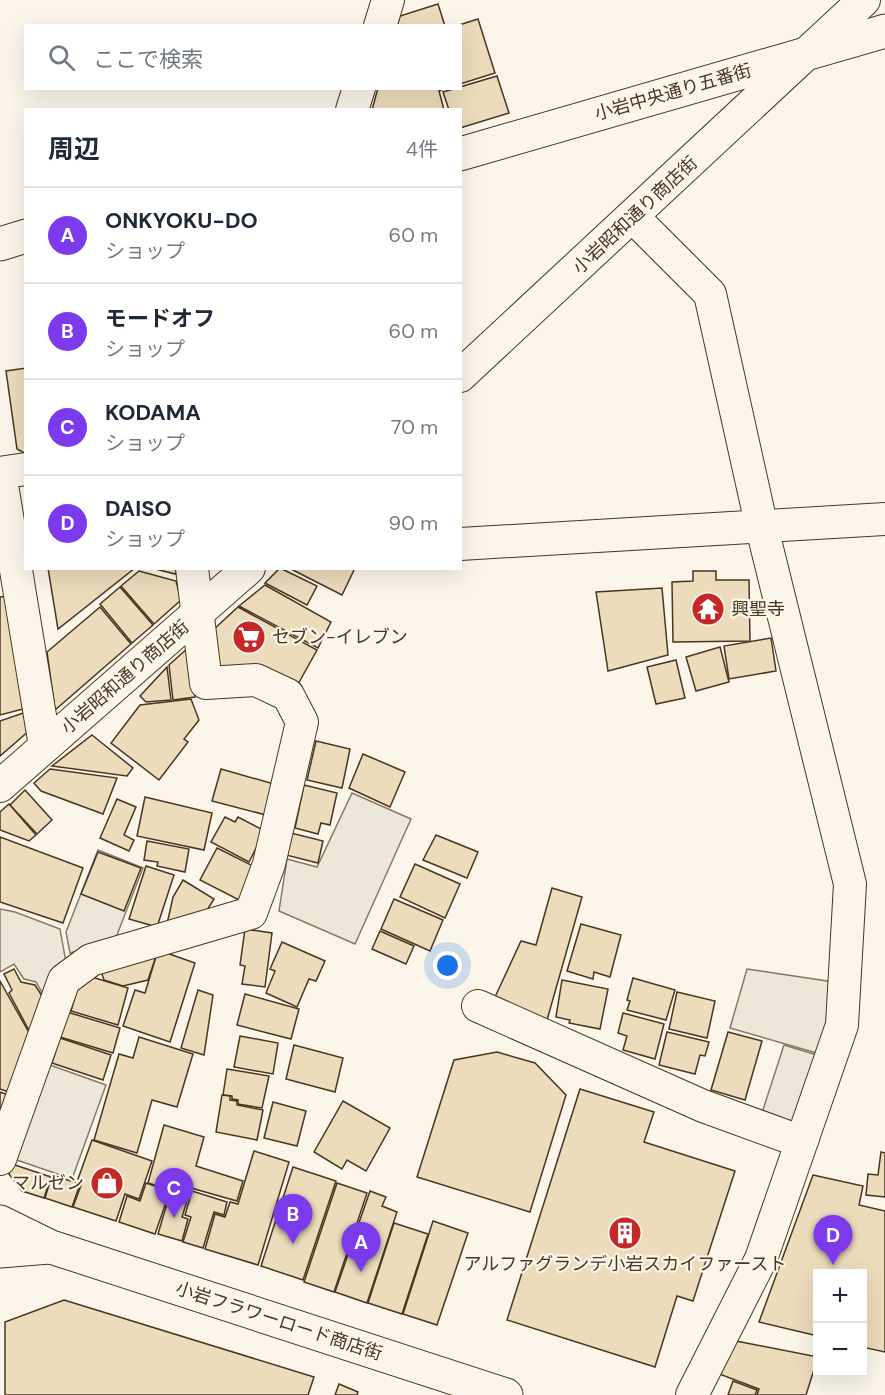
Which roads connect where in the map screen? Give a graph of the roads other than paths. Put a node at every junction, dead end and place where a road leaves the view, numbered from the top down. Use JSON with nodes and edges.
{"nodes":[{"id":1,"x":388,"y":0,"type":"edge"},
{"id":2,"x":864,"y":0,"type":"edge"},
{"id":3,"x":381,"y":24,"type":"edge"},
{"id":4,"x":885,"y":31,"type":"edge"},
{"id":5,"x":807,"y":54,"type":"junction"},
{"id":6,"x":358,"y":90,"type":"edge"},
{"id":7,"x":353,"y":108,"type":"edge"},
{"id":8,"x":462,"y":153,"type":"edge"},
{"id":9,"x":633,"y":217,"type":"junction"},
{"id":10,"x":24,"y":237,"type":"edge"},
{"id":11,"x":0,"y":244,"type":"edge"},
{"id":12,"x":462,"y":374,"type":"edge"},
{"id":13,"x":24,"y":469,"type":"edge"},
{"id":14,"x":885,"y":519,"type":"edge"},
{"id":15,"x":762,"y":528,"type":"junction"},
{"id":16,"x":462,"y":544,"type":"edge"},
{"id":17,"x":192,"y":570,"type":"edge"},
{"id":18,"x":247,"y":570,"type":"edge"},
{"id":19,"x":196,"y":615,"type":"junction"},
{"id":20,"x":45,"y":746,"type":"junction"},
{"id":21,"x":0,"y":786,"type":"edge"},
{"id":22,"x":478,"y":1006,"type":"dead end"},
{"id":23,"x":803,"y":1138,"type":"junction"},
{"id":24,"x":0,"y":1159,"type":"edge"},
{"id":25,"x":0,"y":1222,"type":"edge"},
{"id":26,"x":51,"y":1246,"type":"junction"},
{"id":27,"x":0,"y":1251,"type":"edge"},
{"id":28,"x":507,"y":1395,"type":"edge"},
{"id":29,"x":692,"y":1395,"type":"edge"}],
"edges":[{"from":1,"to":3,"type":"street"},
{"from":2,"to":5,"type":"street","name":"小岩昭和通り商店街"},
{"from":4,"to":5,"type":"street","name":"小岩中央通り五番街"},
{"from":5,"to":8,"type":"street","name":"小岩中央通り五番街"},
{"from":5,"to":9,"type":"street","name":"小岩昭和通り商店街"},
{"from":6,"to":7,"type":"street"},
{"from":9,"to":12,"type":"street","name":"小岩昭和通り商店街"},
{"from":9,"to":15,"type":"street"},
{"from":10,"to":11,"type":"street"},
{"from":13,"to":20,"type":"street"},
{"from":14,"to":15,"type":"street"},
{"from":15,"to":16,"type":"street"},
{"from":15,"to":23,"type":"street"},
{"from":17,"to":19,"type":"street"},
{"from":18,"to":19,"type":"street","name":"小岩昭和通り商店街"},
{"from":19,"to":20,"type":"street","name":"小岩昭和通り商店街"},
{"from":19,"to":24,"type":"street"},
{"from":20,"to":21,"type":"street","name":"小岩昭和通り商店街"},
{"from":22,"to":23,"type":"street"},
{"from":23,"to":29,"type":"street"},
{"from":25,"to":26,"type":"street","name":"小岩フラワーロード商店街"},
{"from":26,"to":27,"type":"street"},
{"from":26,"to":28,"type":"street","name":"小岩フラワーロード商店街"}]}
